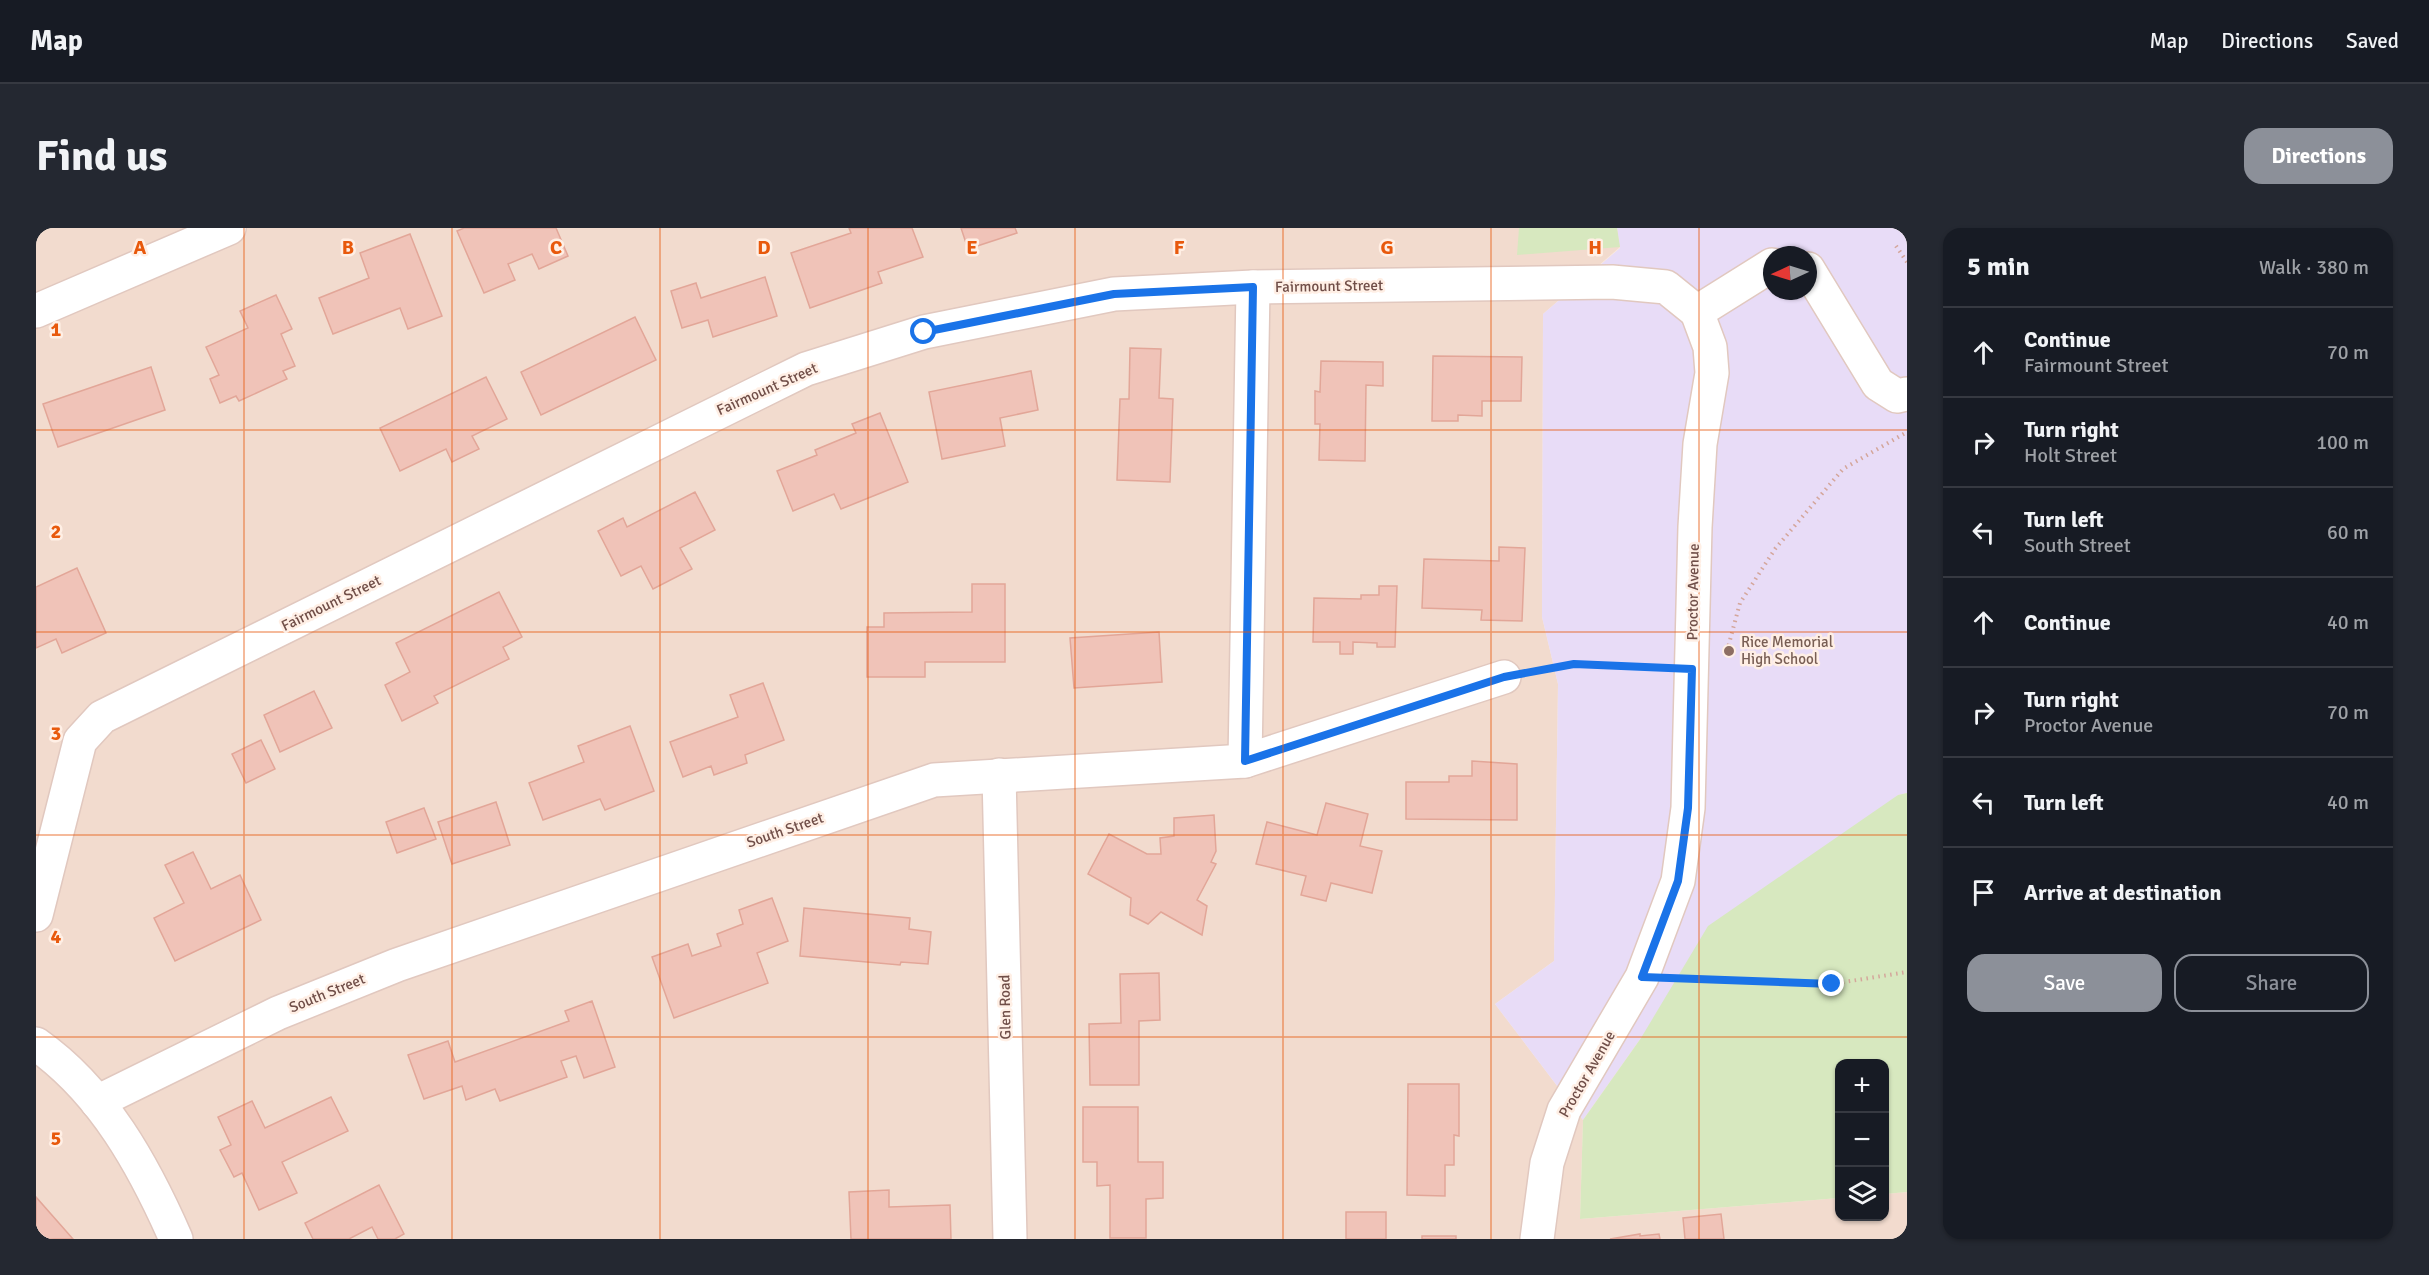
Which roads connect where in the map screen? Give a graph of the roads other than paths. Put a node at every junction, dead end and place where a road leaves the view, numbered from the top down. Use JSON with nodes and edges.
{"nodes":[{"id":1,"x":229,"y":228,"type":"edge"},
{"id":2,"x":1763,"y":276,"type":"edge"},
{"id":3,"x":1253,"y":287,"type":"junction"},
{"id":4,"x":1817,"y":294,"type":"edge"},
{"id":5,"x":36,"y":311,"type":"edge"},
{"id":6,"x":1697,"y":312,"type":"junction"},
{"id":7,"x":1907,"y":394,"type":"edge"},
{"id":8,"x":1504,"y":677,"type":"road end"},
{"id":9,"x":1245,"y":761,"type":"junction"},
{"id":10,"x":999,"y":775,"type":"junction"},
{"id":11,"x":36,"y":915,"type":"edge"},
{"id":12,"x":36,"y":1044,"type":"edge"},
{"id":13,"x":97,"y":1102,"type":"junction"},
{"id":14,"x":176,"y":1239,"type":"edge"},
{"id":15,"x":1011,"y":1239,"type":"edge"},
{"id":16,"x":1537,"y":1239,"type":"edge"}],
"edges":[{"from":1,"to":5,"type":"street"},
{"from":2,"to":6,"type":"street"},
{"from":3,"to":6,"type":"street","name":"Fairmount Street"},
{"from":3,"to":9,"type":"street"},
{"from":3,"to":11,"type":"street","name":"Fairmount Street"},
{"from":4,"to":7,"type":"street"},
{"from":6,"to":16,"type":"street","name":"Proctor Avenue"},
{"from":8,"to":9,"type":"street","name":"South Street"},
{"from":9,"to":10,"type":"street","name":"South Street"},
{"from":10,"to":13,"type":"street","name":"South Street"},
{"from":10,"to":15,"type":"street","name":"Glen Road"},
{"from":12,"to":13,"type":"street"},
{"from":13,"to":14,"type":"street"}]}
